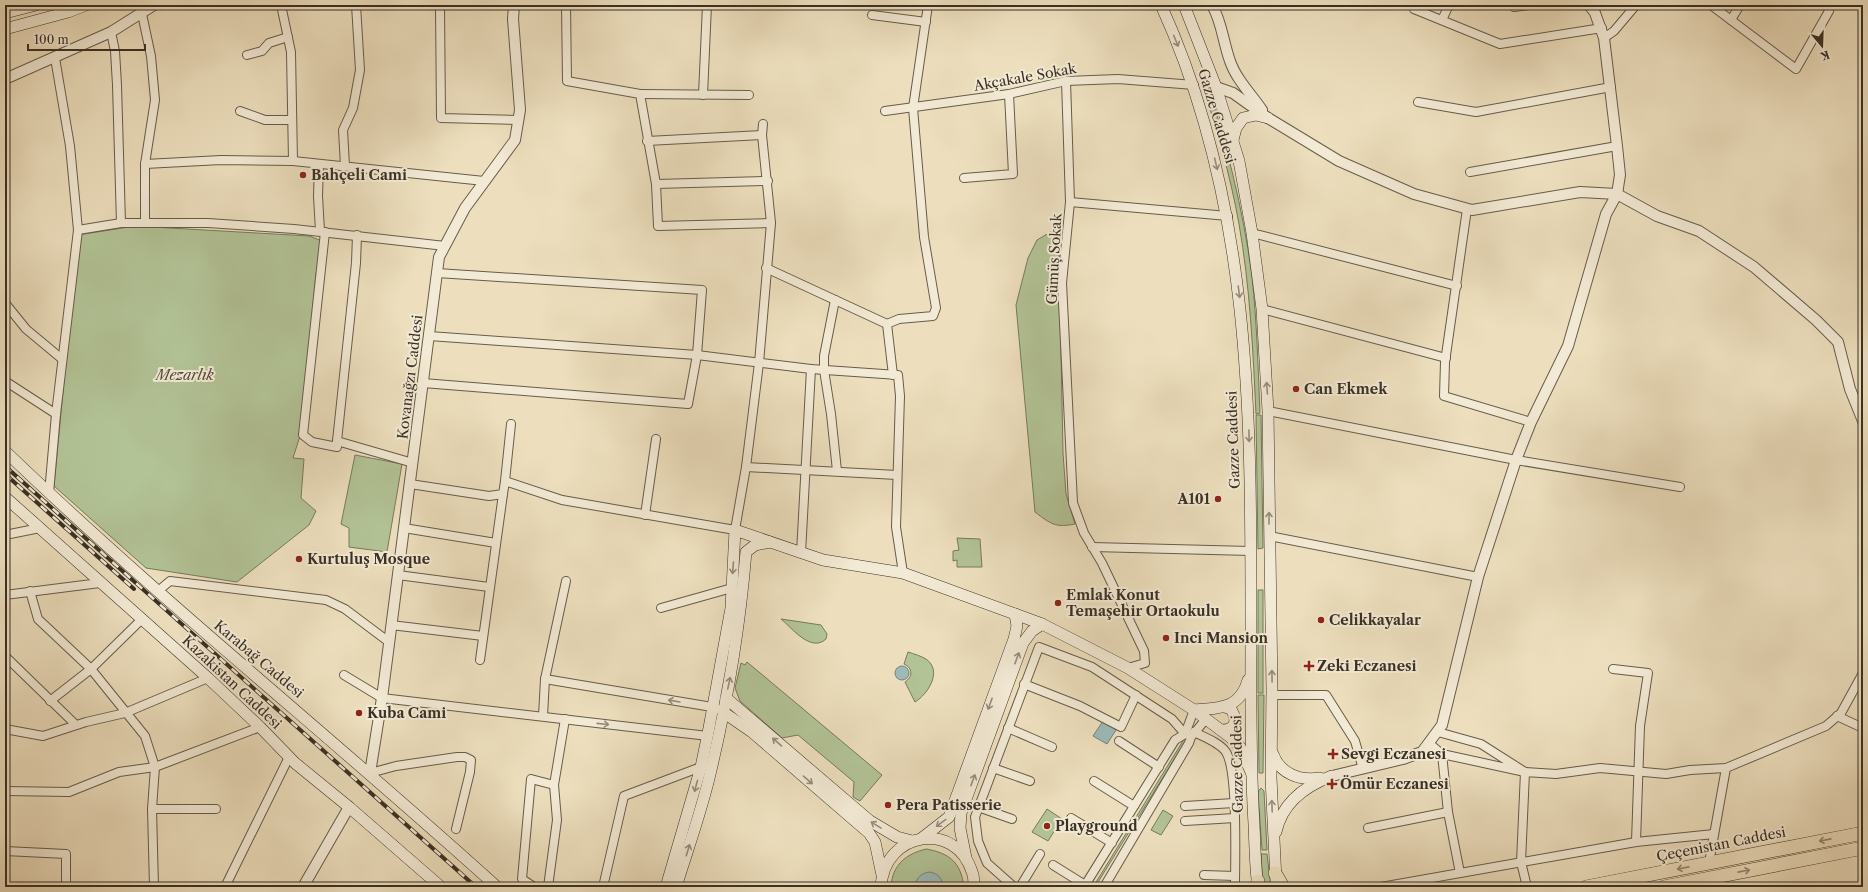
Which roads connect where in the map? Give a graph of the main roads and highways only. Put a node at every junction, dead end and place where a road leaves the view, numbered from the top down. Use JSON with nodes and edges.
{"nodes":[{"id":1,"x":15,"y":5,"type":"edge"},
{"id":2,"x":36,"y":5,"type":"edge"},
{"id":3,"x":75,"y":5,"type":"edge"},
{"id":4,"x":86,"y":5,"type":"edge"},
{"id":5,"x":1161,"y":5,"type":"edge"},
{"id":6,"x":1184,"y":5,"type":"edge"},
{"id":7,"x":5,"y":8,"type":"edge"},
{"id":8,"x":5,"y":13,"type":"edge"},
{"id":9,"x":5,"y":23,"type":"edge"},
{"id":10,"x":5,"y":29,"type":"edge"},
{"id":11,"x":1268,"y":118,"type":"road end"},
{"id":12,"x":1233,"y":140,"type":"junction"},
{"id":13,"x":5,"y":451,"type":"edge"},
{"id":14,"x":5,"y":497,"type":"edge"},
{"id":15,"x":771,"y":542,"type":"junction"},
{"id":16,"x":734,"y":550,"type":"junction"},
{"id":17,"x":746,"y":552,"type":"junction"},
{"id":18,"x":1015,"y":614,"type":"junction"},
{"id":19,"x":1042,"y":624,"type":"junction"},
{"id":20,"x":1251,"y":654,"type":"junction"},
{"id":21,"x":726,"y":698,"type":"junction"},
{"id":22,"x":1225,"y":707,"type":"junction"},
{"id":23,"x":1194,"y":710,"type":"junction"},
{"id":24,"x":723,"y":712,"type":"junction"},
{"id":25,"x":1221,"y":730,"type":"junction"},
{"id":26,"x":1271,"y":748,"type":"junction"},
{"id":27,"x":1251,"y":772,"type":"junction"},
{"id":28,"x":1863,"y":833,"type":"edge"},
{"id":29,"x":917,"y":840,"type":"junction"},
{"id":30,"x":1274,"y":843,"type":"junction"},
{"id":31,"x":1863,"y":848,"type":"edge"},
{"id":32,"x":966,"y":858,"type":"junction"},
{"id":33,"x":1275,"y":873,"type":"junction"},
{"id":34,"x":882,"y":875,"type":"junction"},
{"id":35,"x":1703,"y":883,"type":"edge"},
{"id":36,"x":1258,"y":885,"type":"edge"},
{"id":37,"x":441,"y":887,"type":"edge"},
{"id":38,"x":497,"y":887,"type":"edge"},
{"id":39,"x":666,"y":887,"type":"edge"},
{"id":40,"x":676,"y":887,"type":"edge"},
{"id":41,"x":881,"y":887,"type":"edge"},
{"id":42,"x":974,"y":887,"type":"edge"},
{"id":43,"x":1278,"y":887,"type":"edge"},
{"id":44,"x":1283,"y":887,"type":"edge"},
{"id":45,"x":1586,"y":887,"type":"edge"},
{"id":46,"x":1664,"y":887,"type":"edge"}],
"edges":[{"from":1,"to":7,"type":"main road"},
{"from":2,"to":8,"type":"main road"},
{"from":3,"to":9,"type":"main road"},
{"from":4,"to":10,"type":"main road"},
{"from":5,"to":20,"type":"main road","name":"Gazze Caddesi","one_way":true},
{"from":6,"to":12,"type":"main road","name":"Gazze Caddesi"},
{"from":11,"to":12,"type":"main road"},
{"from":26,"to":12,"type":"main road","name":"Gazze Caddesi","one_way":true},
{"from":13,"to":38,"type":"main road","name":"Karabağ Caddesi"},
{"from":14,"to":37,"type":"main road","name":"Kazakistan Caddesi"},
{"from":15,"to":16,"type":"main road"},
{"from":15,"to":17,"type":"main road"},
{"from":15,"to":18,"type":"main road"},
{"from":16,"to":17,"type":"main road"},
{"from":16,"to":39,"type":"main road","one_way":true},
{"from":21,"to":17,"type":"main road","one_way":true},
{"from":18,"to":19,"type":"main road"},
{"from":18,"to":29,"type":"main road","one_way":true},
{"from":19,"to":23,"type":"main road"},
{"from":32,"to":19,"type":"main road","one_way":true},
{"from":20,"to":22,"type":"main road"},
{"from":20,"to":27,"type":"main road","name":"Gazze Caddesi"},
{"from":21,"to":24,"type":"main road"},
{"from":29,"to":21,"type":"main road","one_way":true},
{"from":22,"to":23,"type":"main road"},
{"from":22,"to":25,"type":"main road"},
{"from":23,"to":25,"type":"main road"},
{"from":24,"to":34,"type":"main road","one_way":true},
{"from":40,"to":24,"type":"main road","one_way":true},
{"from":25,"to":27,"type":"main road"},
{"from":30,"to":26,"type":"main road","name":"Gazze Caddesi","one_way":true},
{"from":26,"to":30,"type":"main road"},
{"from":27,"to":36,"type":"main road","name":"Gazze Caddesi"},
{"from":28,"to":45,"type":"main road","name":"Çeçenistan Caddesi","one_way":true},
{"from":29,"to":32,"type":"main road"},
{"from":29,"to":34,"type":"main road"},
{"from":30,"to":33,"type":"main road","name":"Gazze Caddesi"},
{"from":35,"to":31,"type":"main road","one_way":true},
{"from":32,"to":42,"type":"main road"},
{"from":33,"to":43,"type":"main road","name":"Gazze Caddesi"},
{"from":33,"to":44,"type":"main road"},
{"from":34,"to":41,"type":"main road"},
{"from":35,"to":46,"type":"main road"}]}
